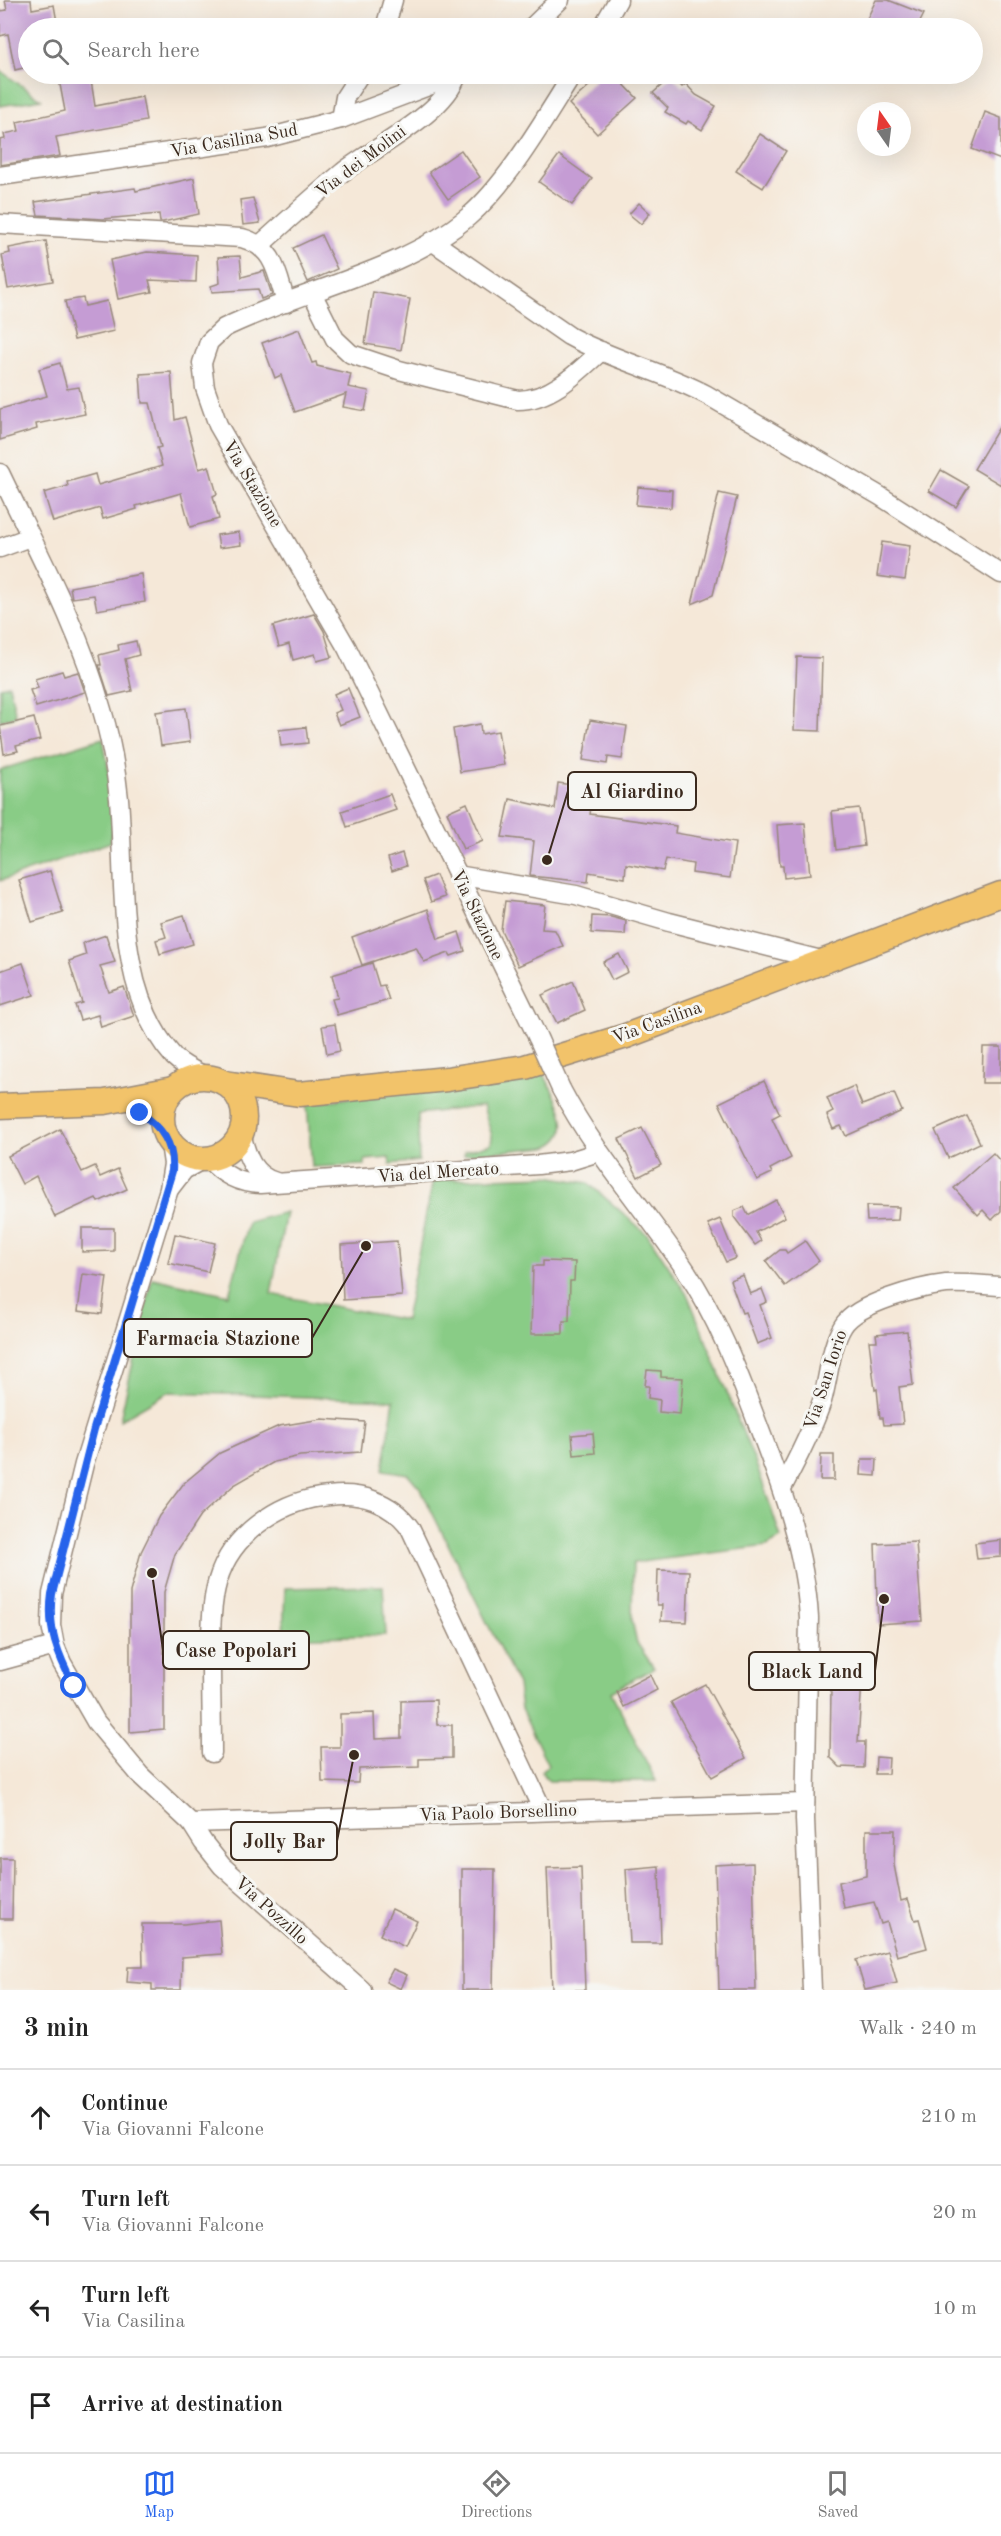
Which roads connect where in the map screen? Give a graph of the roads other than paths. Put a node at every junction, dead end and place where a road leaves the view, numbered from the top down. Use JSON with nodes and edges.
{"nodes":[{"id":1,"x":393,"y":0,"type":"edge"},
{"id":2,"x":560,"y":0,"type":"edge"},
{"id":3,"x":618,"y":0,"type":"edge"},
{"id":4,"x":388,"y":18,"type":"edge"},
{"id":5,"x":541,"y":18,"type":"edge"},
{"id":6,"x":608,"y":18,"type":"edge"},
{"id":7,"x":353,"y":84,"type":"edge"},
{"id":8,"x":432,"y":84,"type":"edge"},
{"id":9,"x":454,"y":84,"type":"edge"},
{"id":10,"x":566,"y":84,"type":"edge"},
{"id":11,"x":341,"y":119,"type":"junction"},
{"id":12,"x":0,"y":176,"type":"edge"},
{"id":13,"x":0,"y":224,"type":"edge"},
{"id":14,"x":432,"y":241,"type":"junction"},
{"id":15,"x":260,"y":245,"type":"junction"},
{"id":16,"x":312,"y":293,"type":"junction"},
{"id":17,"x":286,"y":303,"type":"junction"},
{"id":18,"x":601,"y":351,"type":"junction"},
{"id":19,"x":0,"y":473,"type":"edge"},
{"id":20,"x":30,"y":537,"type":"junction"},
{"id":21,"x":0,"y":548,"type":"edge"},
{"id":22,"x":1001,"y":574,"type":"edge"},
{"id":23,"x":457,"y":874,"type":"junction"},
{"id":24,"x":1001,"y":894,"type":"edge"},
{"id":25,"x":821,"y":960,"type":"junction"},
{"id":26,"x":175,"y":1057,"type":"junction"},
{"id":27,"x":217,"y":1080,"type":"junction"},
{"id":28,"x":176,"y":1087,"type":"junction"},
{"id":29,"x":299,"y":1094,"type":"junction"},
{"id":30,"x":105,"y":1102,"type":"junction"},
{"id":31,"x":0,"y":1106,"type":"edge"},
{"id":32,"x":242,"y":1129,"type":"junction"},
{"id":33,"x":167,"y":1139,"type":"junction"},
{"id":34,"x":599,"y":1152,"type":"junction"},
{"id":35,"x":205,"y":1159,"type":"junction"},
{"id":36,"x":276,"y":1182,"type":"junction"},
{"id":37,"x":169,"y":1189,"type":"junction"},
{"id":38,"x":1001,"y":1286,"type":"edge"},
{"id":39,"x":782,"y":1488,"type":"junction"},
{"id":40,"x":55,"y":1646,"type":"junction"},
{"id":41,"x":0,"y":1661,"type":"edge"},
{"id":42,"x":212,"y":1753,"type":"dead end"},
{"id":43,"x":805,"y":1803,"type":"junction"},
{"id":44,"x":543,"y":1811,"type":"junction"},
{"id":45,"x":191,"y":1823,"type":"junction"},
{"id":46,"x":362,"y":1990,"type":"edge"},
{"id":47,"x":812,"y":1990,"type":"edge"}],
"edges":[{"from":1,"to":4,"type":"street"},
{"from":2,"to":5,"type":"street"},
{"from":3,"to":6,"type":"street"},
{"from":7,"to":11,"type":"street"},
{"from":8,"to":11,"type":"street","name":"Via Casilina Sud"},
{"from":9,"to":15,"type":"street","name":"Via dei Molini"},
{"from":10,"to":14,"type":"street","name":"Via Stazione"},
{"from":11,"to":12,"type":"street","name":"Via Casilina Sud"},
{"from":13,"to":15,"type":"street"},
{"from":14,"to":16,"type":"street","name":"Via Stazione"},
{"from":14,"to":18,"type":"street"},
{"from":15,"to":17,"type":"street"},
{"from":16,"to":17,"type":"street","name":"Via Stazione"},
{"from":16,"to":18,"type":"street"},
{"from":17,"to":23,"type":"street","name":"Via Stazione"},
{"from":18,"to":22,"type":"street"},
{"from":19,"to":20,"type":"street"},
{"from":20,"to":21,"type":"street"},
{"from":20,"to":26,"type":"street"},
{"from":23,"to":25,"type":"street"},
{"from":23,"to":34,"type":"street","name":"Via Stazione","bridge":true},
{"from":24,"to":25,"type":"main road","name":"Via Casilina"},
{"from":25,"to":29,"type":"main road","name":"Via Casilina"},
{"from":26,"to":27,"type":"street"},
{"from":26,"to":28,"type":"street"},
{"from":27,"to":28,"type":"main road"},
{"from":27,"to":29,"type":"main road","name":"Via Casilina"},
{"from":27,"to":32,"type":"main road"},
{"from":28,"to":30,"type":"main road"},
{"from":28,"to":33,"type":"main road"},
{"from":29,"to":32,"type":"main road","name":"Via Casilina"},
{"from":30,"to":31,"type":"main road"},
{"from":30,"to":33,"type":"main road"},
{"from":32,"to":35,"type":"main road"},
{"from":32,"to":36,"type":"street"},
{"from":33,"to":35,"type":"main road"},
{"from":33,"to":37,"type":"street"},
{"from":34,"to":36,"type":"street","name":"Via del Mercato"},
{"from":34,"to":39,"type":"street","name":"Via Stazione"},
{"from":35,"to":36,"type":"street","name":"Via del Mercato"},
{"from":35,"to":37,"type":"street"},
{"from":37,"to":40,"type":"street","name":"Via Pozzillo"},
{"from":38,"to":39,"type":"street","name":"Via San Iorio"},
{"from":39,"to":43,"type":"street","name":"Via Stazione"},
{"from":40,"to":41,"type":"street"},
{"from":40,"to":45,"type":"street","name":"Via Pozzillo"},
{"from":42,"to":44,"type":"street"},
{"from":43,"to":44,"type":"street","name":"Via Paolo Borsellino"},
{"from":43,"to":47,"type":"street","name":"Via Stazione"},
{"from":44,"to":45,"type":"street","name":"Via Paolo Borsellino"},
{"from":45,"to":46,"type":"street","name":"Via Pozzillo"}]}
